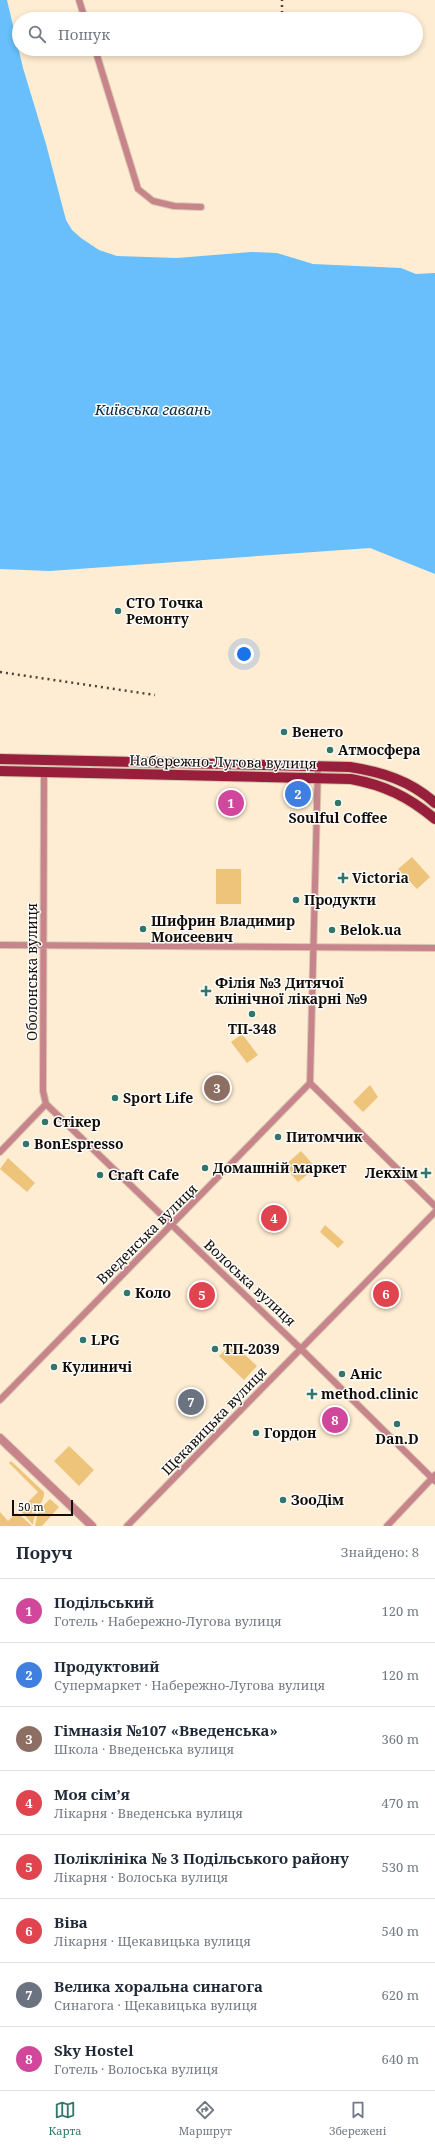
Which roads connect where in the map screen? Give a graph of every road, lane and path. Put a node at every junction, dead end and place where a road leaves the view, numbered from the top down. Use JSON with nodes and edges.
{"nodes":[{"id":1,"x":79,"y":0,"type":"edge"},
{"id":2,"x":83,"y":12,"type":"edge"},
{"id":3,"x":96,"y":56,"type":"edge"},
{"id":4,"x":201,"y":207,"type":"dead end"},
{"id":5,"x":0,"y":759,"type":"edge"},
{"id":6,"x":318,"y":765,"type":"junction"},
{"id":7,"x":0,"y":771,"type":"edge"},
{"id":8,"x":44,"y":772,"type":"junction"},
{"id":9,"x":318,"y":778,"type":"junction"},
{"id":10,"x":435,"y":803,"type":"edge"},
{"id":11,"x":435,"y":819,"type":"edge"},
{"id":12,"x":0,"y":945,"type":"edge"},
{"id":13,"x":44,"y":945,"type":"junction"},
{"id":14,"x":313,"y":948,"type":"junction"},
{"id":15,"x":435,"y":948,"type":"edge"},
{"id":16,"x":310,"y":1083,"type":"junction"},
{"id":17,"x":46,"y":1104,"type":"junction"},
{"id":18,"x":0,"y":1152,"type":"edge"},
{"id":19,"x":435,"y":1206,"type":"edge"},
{"id":20,"x":435,"y":1212,"type":"edge"},
{"id":21,"x":172,"y":1226,"type":"junction"},
{"id":22,"x":301,"y":1349,"type":"junction"},
{"id":23,"x":0,"y":1400,"type":"edge"},
{"id":24,"x":0,"y":1438,"type":"edge"},
{"id":25,"x":434,"y":1478,"type":"edge"},
{"id":26,"x":92,"y":1526,"type":"edge"},
{"id":27,"x":127,"y":1526,"type":"edge"},
{"id":28,"x":387,"y":1526,"type":"edge"}],
"edges":[{"from":1,"to":2,"type":"street"},
{"from":3,"to":4,"type":"street"},
{"from":5,"to":6,"type":"main road","name":"Набережно-Лугова вулиця"},
{"from":6,"to":9,"type":"street"},
{"from":6,"to":10,"type":"main road","name":"Набережно-Лугова вулиця"},
{"from":7,"to":8,"type":"main road","name":"Набережно-Лугова вулиця"},
{"from":8,"to":9,"type":"main road","name":"Набережно-Лугова вулиця"},
{"from":8,"to":13,"type":"street","name":"Оболонська вулиця"},
{"from":9,"to":11,"type":"main road","name":"Набережно-Лугова вулиця"},
{"from":9,"to":14,"type":"street"},
{"from":12,"to":13,"type":"street"},
{"from":13,"to":14,"type":"street"},
{"from":13,"to":17,"type":"street","name":"Оболонська вулиця"},
{"from":14,"to":15,"type":"street"},
{"from":14,"to":16,"type":"street"},
{"from":16,"to":19,"type":"street"},
{"from":16,"to":21,"type":"street","name":"Введенська вулиця"},
{"from":17,"to":18,"type":"street"},
{"from":17,"to":21,"type":"street","name":"Волоська вулиця"},
{"from":20,"to":22,"type":"street","name":"Щекавицька вулиця"},
{"from":21,"to":22,"type":"street","name":"Волоська вулиця"},
{"from":21,"to":23,"type":"street","name":"Введенська вулиця"},
{"from":22,"to":25,"type":"street","name":"Волоська вулиця"},
{"from":22,"to":27,"type":"street","name":"Щекавицька вулиця"},
{"from":24,"to":26,"type":"street"},
{"from":25,"to":28,"type":"street"}]}
